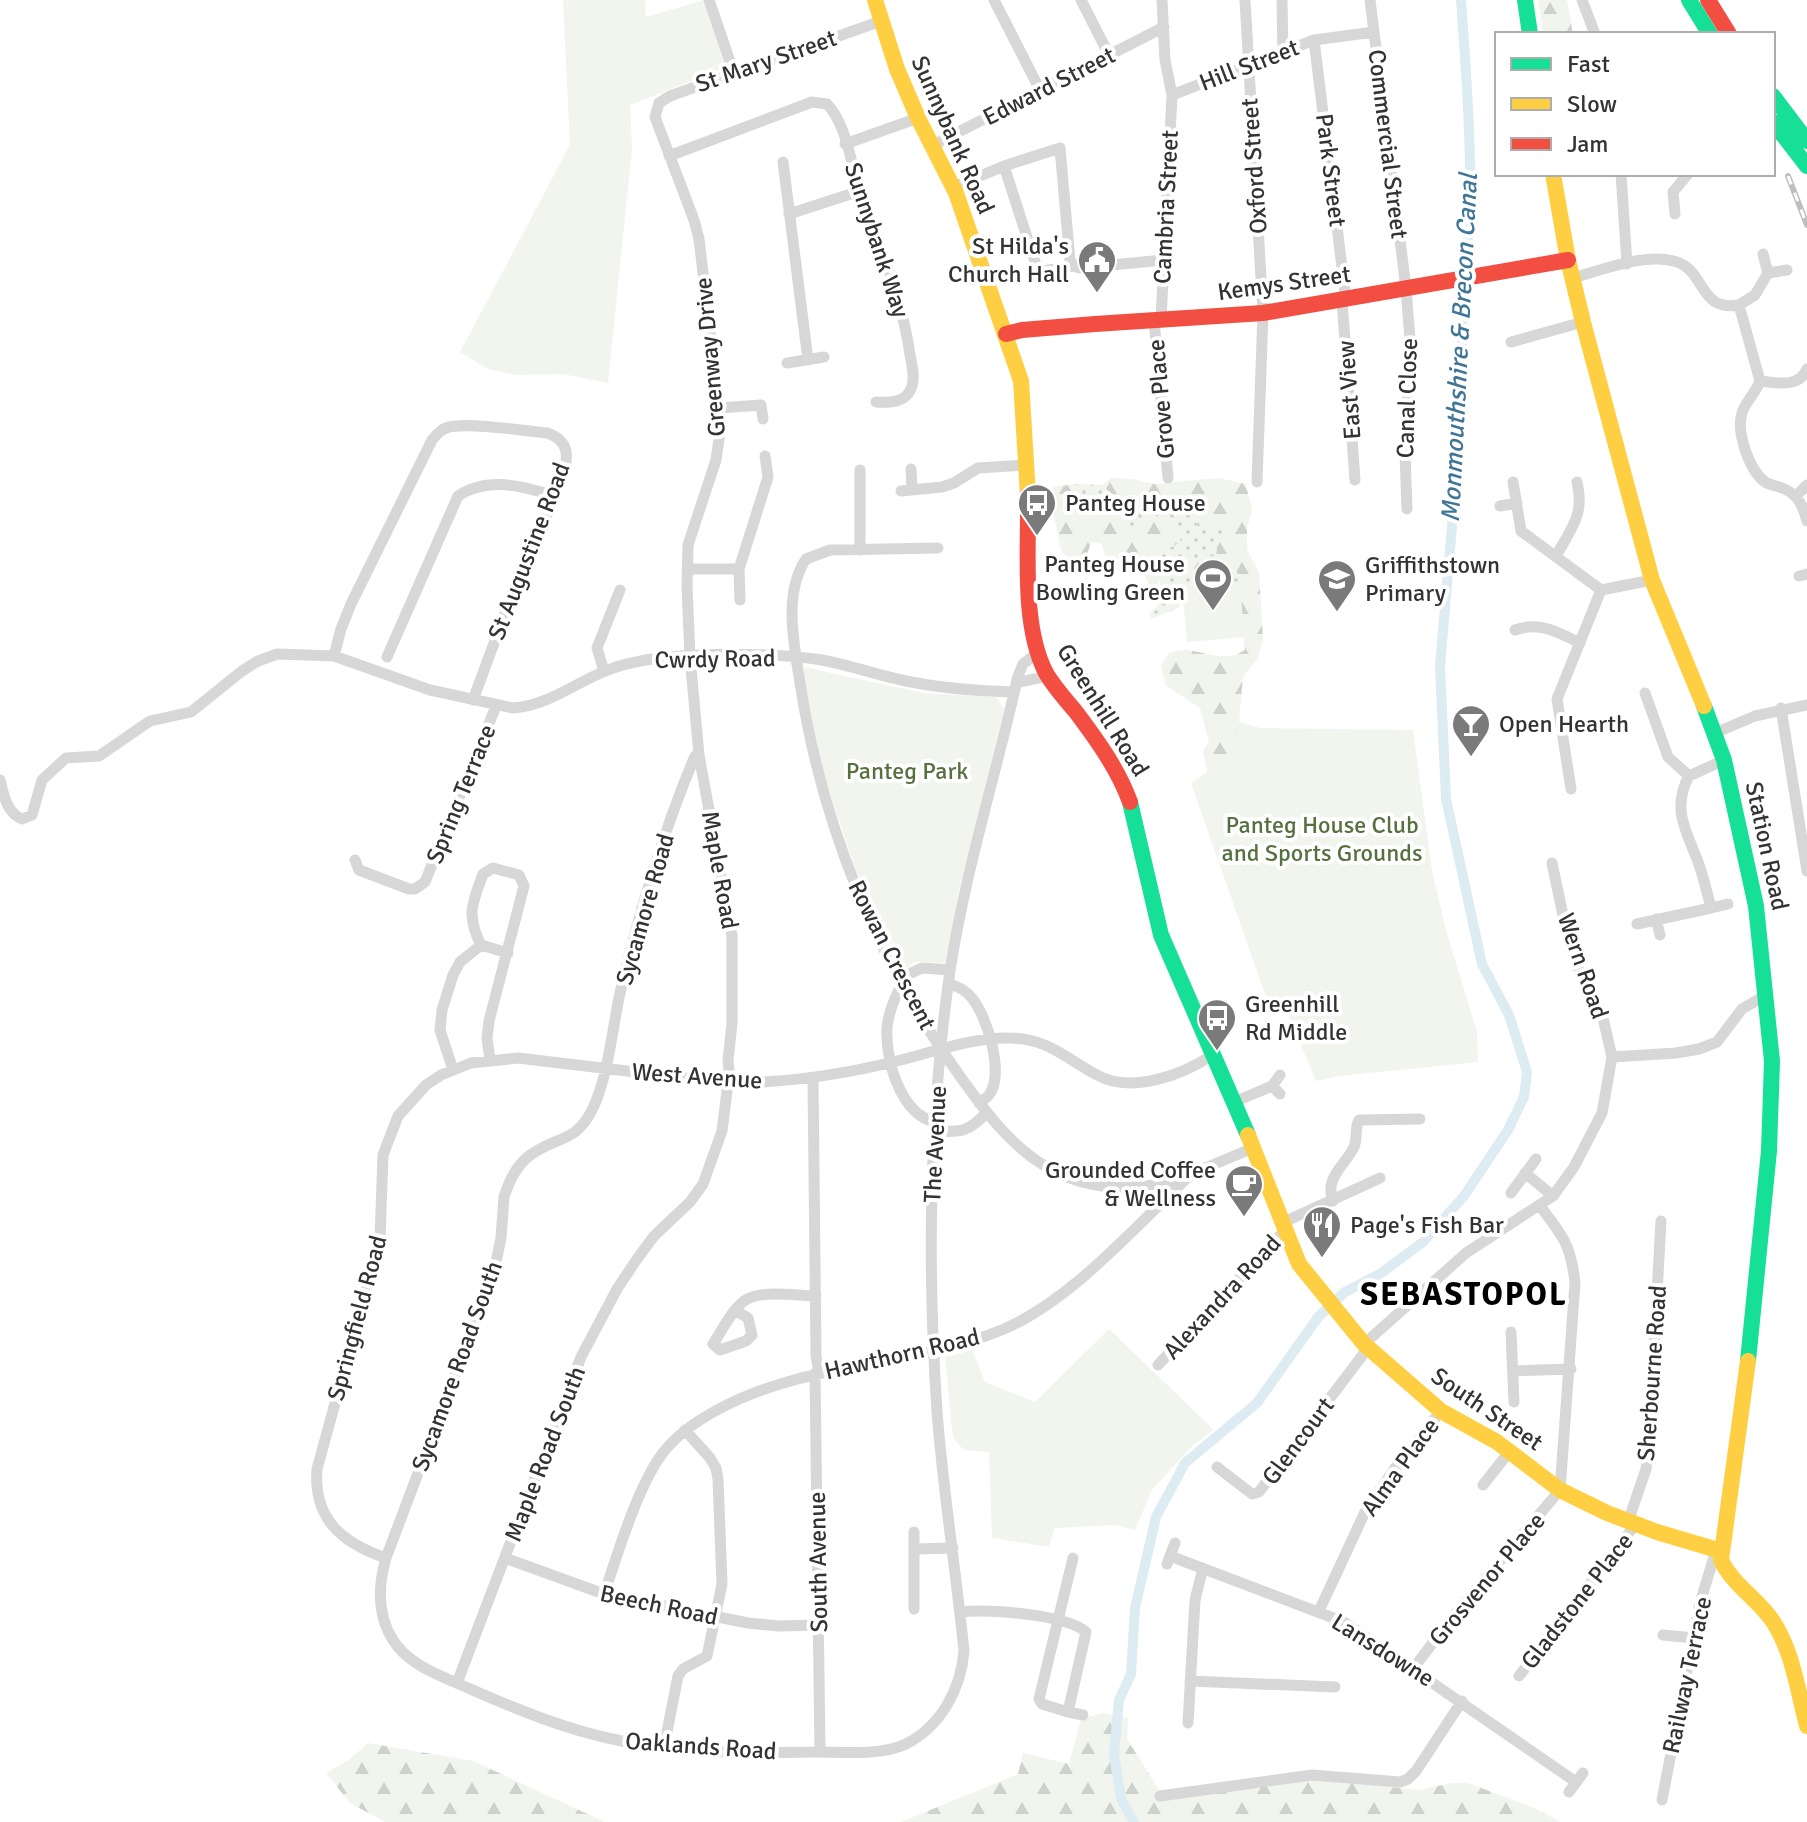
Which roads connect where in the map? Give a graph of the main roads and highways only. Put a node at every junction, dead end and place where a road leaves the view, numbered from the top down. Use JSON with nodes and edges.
{"nodes":[{"id":1,"x":875,"y":0,"type":"edge"},
{"id":2,"x":1525,"y":0,"type":"edge"},
{"id":3,"x":1689,"y":0,"type":"edge"},
{"id":4,"x":1708,"y":0,"type":"edge"},
{"id":5,"x":1530,"y":32,"type":"edge"},
{"id":6,"x":1709,"y":32,"type":"edge"},
{"id":7,"x":1728,"y":32,"type":"edge"},
{"id":8,"x":1775,"y":99,"type":"edge"},
{"id":9,"x":1775,"y":125,"type":"edge"},
{"id":10,"x":1807,"y":141,"type":"edge"},
{"id":11,"x":1807,"y":166,"type":"edge"},
{"id":12,"x":1553,"y":176,"type":"edge"},
{"id":13,"x":1568,"y":260,"type":"junction"},
{"id":14,"x":1006,"y":334,"type":"junction"},
{"id":15,"x":1284,"y":1226,"type":"joint"},
{"id":16,"x":1718,"y":1550,"type":"junction"},
{"id":17,"x":1807,"y":1726,"type":"edge"}],
"edges":[{"from":1,"to":14,"type":"main road","name":"Sunnybank Road"},
{"from":2,"to":5,"type":"main road"},
{"from":3,"to":6,"type":"main road"},
{"from":4,"to":7,"type":"main road"},
{"from":8,"to":10,"type":"main road"},
{"from":9,"to":11,"type":"main road"},
{"from":12,"to":13,"type":"main road","name":"Station Road"},
{"from":13,"to":14,"type":"main road","name":"Kemys Street"},
{"from":13,"to":16,"type":"main road","name":"Station Road"},
{"from":14,"to":15,"type":"main road","name":"Greenhill Road"},
{"from":15,"to":16,"type":"main road","name":"South Street"},
{"from":16,"to":17,"type":"main road"}]}
